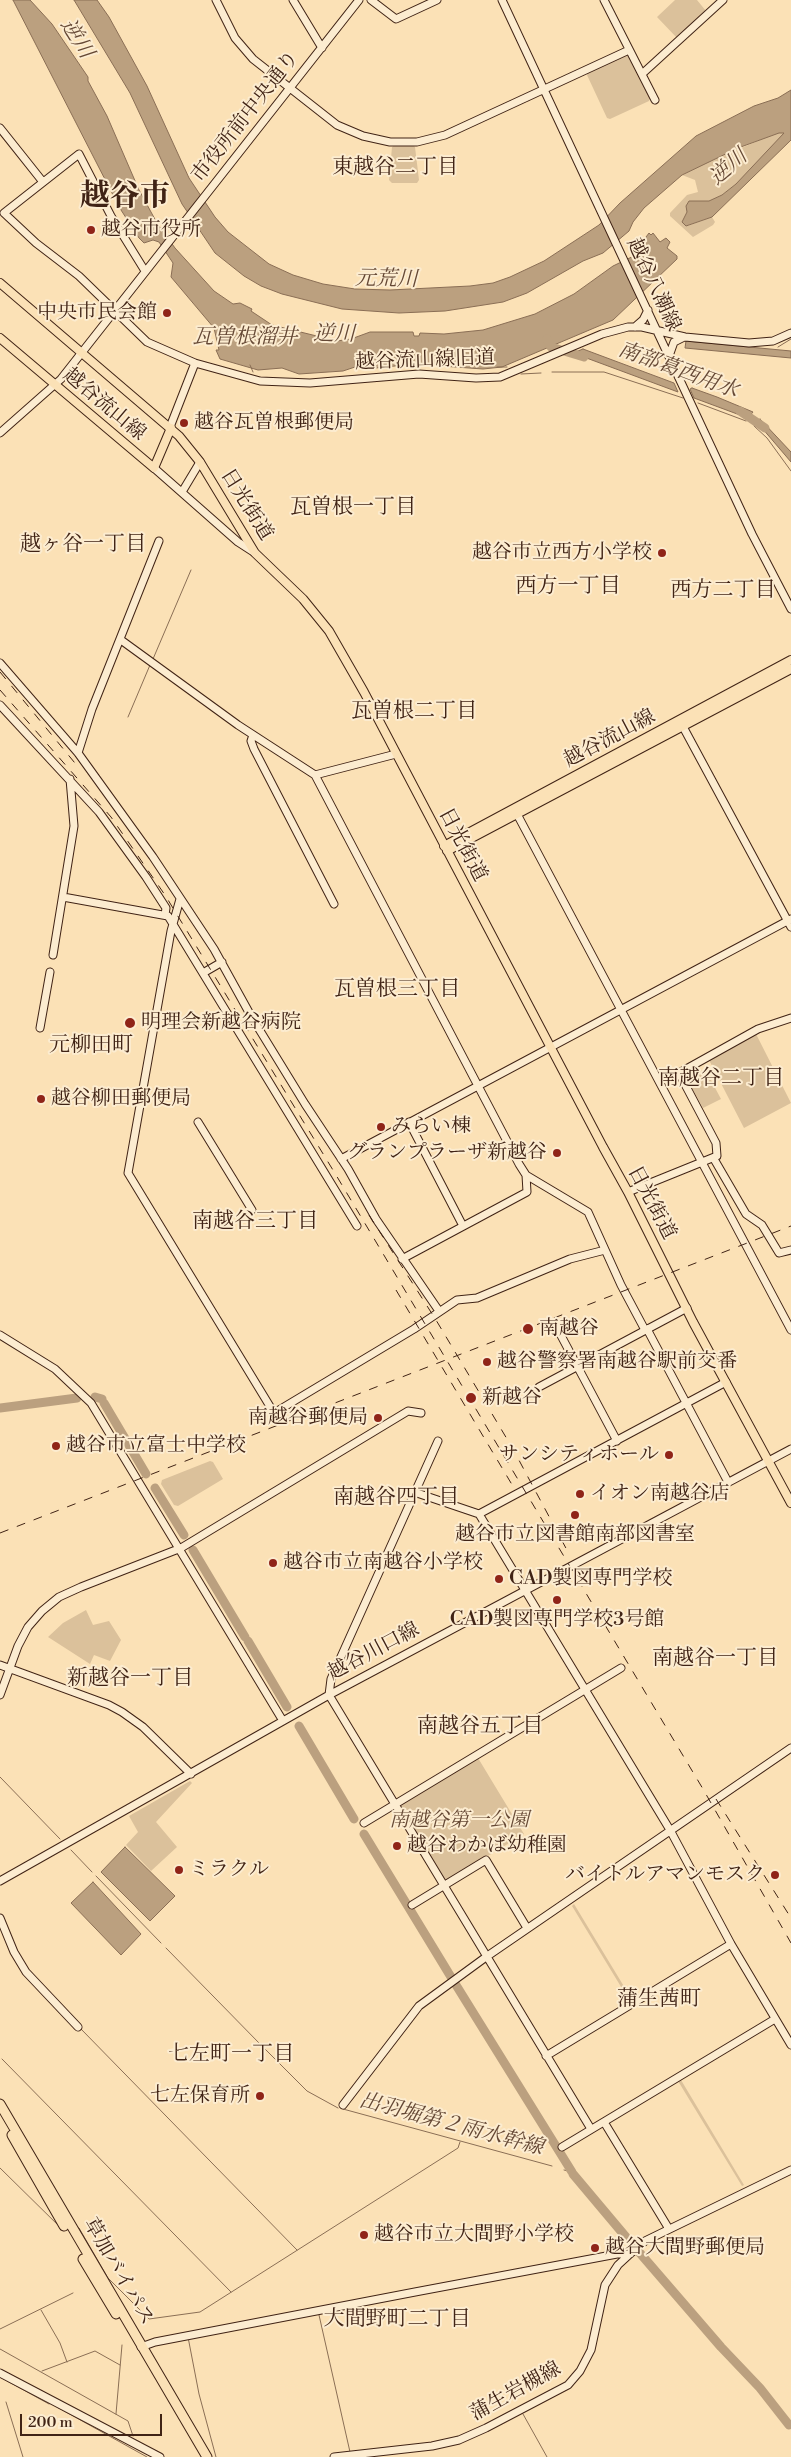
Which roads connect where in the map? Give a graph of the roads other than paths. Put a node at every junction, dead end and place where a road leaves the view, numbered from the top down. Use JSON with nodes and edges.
{"nodes":[{"id":1,"x":216,"y":0,"type":"edge"},
{"id":2,"x":293,"y":0,"type":"edge"},
{"id":3,"x":360,"y":0,"type":"edge"},
{"id":4,"x":372,"y":0,"type":"edge"},
{"id":5,"x":437,"y":0,"type":"edge"},
{"id":6,"x":502,"y":0,"type":"edge"},
{"id":7,"x":604,"y":0,"type":"edge"},
{"id":8,"x":723,"y":0,"type":"edge"},
{"id":9,"x":322,"y":48,"type":"junction"},
{"id":10,"x":629,"y":50,"type":"junction"},
{"id":11,"x":642,"y":74,"type":"junction"},
{"id":12,"x":290,"y":88,"type":"junction"},
{"id":13,"x":544,"y":90,"type":"junction"},
{"id":14,"x":655,"y":100,"type":"dead end"},
{"id":15,"x":0,"y":128,"type":"edge"},
{"id":16,"x":43,"y":182,"type":"junction"},
{"id":17,"x":145,"y":271,"type":"junction"},
{"id":18,"x":0,"y":282,"type":"edge"},
{"id":19,"x":115,"y":310,"type":"junction"},
{"id":20,"x":648,"y":310,"type":"junction"},
{"id":21,"x":635,"y":327,"type":"junction"},
{"id":22,"x":658,"y":333,"type":"junction"},
{"id":23,"x":791,"y":333,"type":"edge"},
{"id":24,"x":685,"y":337,"type":"junction"},
{"id":25,"x":0,"y":338,"type":"edge"},
{"id":26,"x":82,"y":352,"type":"junction"},
{"id":27,"x":669,"y":358,"type":"junction"},
{"id":28,"x":195,"y":363,"type":"junction"},
{"id":29,"x":55,"y":385,"type":"junction"},
{"id":30,"x":170,"y":427,"type":"junction"},
{"id":31,"x":0,"y":433,"type":"edge"},
{"id":32,"x":200,"y":462,"type":"junction"},
{"id":33,"x":154,"y":468,"type":"junction"},
{"id":34,"x":182,"y":492,"type":"junction"},
{"id":35,"x":239,"y":530,"type":"junction"},
{"id":36,"x":228,"y":533,"type":"junction"},
{"id":37,"x":159,"y":541,"type":"dead end"},
{"id":38,"x":255,"y":553,"type":"junction"},
{"id":39,"x":791,"y":609,"type":"edge"},
{"id":40,"x":121,"y":640,"type":"junction"},
{"id":41,"x":791,"y":660,"type":"edge"},
{"id":42,"x":0,"y":663,"type":"edge"},
{"id":43,"x":791,"y":669,"type":"edge"},
{"id":44,"x":0,"y":705,"type":"edge"},
{"id":45,"x":681,"y":723,"type":"junction"},
{"id":46,"x":253,"y":734,"type":"junction"},
{"id":47,"x":78,"y":753,"type":"junction"},
{"id":48,"x":396,"y":754,"type":"junction"},
{"id":49,"x":315,"y":775,"type":"junction"},
{"id":50,"x":70,"y":779,"type":"junction"},
{"id":51,"x":517,"y":814,"type":"junction"},
{"id":52,"x":446,"y":849,"type":"junction"},
{"id":53,"x":62,"y":897,"type":"junction"},
{"id":54,"x":180,"y":899,"type":"junction"},
{"id":55,"x":334,"y":904,"type":"dead end"},
{"id":56,"x":165,"y":915,"type":"junction"},
{"id":57,"x":790,"y":922,"type":"edge"},
{"id":58,"x":173,"y":924,"type":"junction"},
{"id":59,"x":53,"y":955,"type":"dead end"},
{"id":60,"x":222,"y":962,"type":"junction"},
{"id":61,"x":50,"y":972,"type":"dead end"},
{"id":62,"x":203,"y":973,"type":"junction"},
{"id":63,"x":619,"y":1010,"type":"junction"},
{"id":64,"x":791,"y":1018,"type":"edge"},
{"id":65,"x":40,"y":1028,"type":"dead end"},
{"id":66,"x":550,"y":1046,"type":"junction"},
{"id":67,"x":478,"y":1086,"type":"junction"},
{"id":68,"x":198,"y":1122,"type":"dead end"},
{"id":69,"x":409,"y":1122,"type":"junction"},
{"id":70,"x":342,"y":1159,"type":"junction"},
{"id":71,"x":714,"y":1159,"type":"junction"},
{"id":72,"x":701,"y":1163,"type":"junction"},
{"id":73,"x":526,"y":1175,"type":"junction"},
{"id":74,"x":628,"y":1192,"type":"junction"},
{"id":75,"x":252,"y":1210,"type":"dead end"},
{"id":76,"x":356,"y":1226,"type":"dead end"},
{"id":77,"x":463,"y":1226,"type":"junction"},
{"id":78,"x":605,"y":1250,"type":"junction"},
{"id":79,"x":791,"y":1250,"type":"edge"},
{"id":80,"x":402,"y":1259,"type":"junction"},
{"id":81,"x":687,"y":1308,"type":"junction"},
{"id":82,"x":439,"y":1311,"type":"junction"},
{"id":83,"x":557,"y":1328,"type":"dead end"},
{"id":84,"x":646,"y":1329,"type":"junction"},
{"id":85,"x":791,"y":1330,"type":"edge"},
{"id":86,"x":0,"y":1335,"type":"edge"},
{"id":87,"x":577,"y":1366,"type":"junction"},
{"id":88,"x":726,"y":1382,"type":"junction"},
{"id":89,"x":539,"y":1387,"type":"dead end"},
{"id":90,"x":686,"y":1403,"type":"junction"},
{"id":91,"x":421,"y":1413,"type":"dead end"},
{"id":92,"x":617,"y":1441,"type":"junction"},
{"id":93,"x":438,"y":1442,"type":"dead end"},
{"id":94,"x":791,"y":1450,"type":"edge"},
{"id":95,"x":769,"y":1462,"type":"junction"},
{"id":96,"x":728,"y":1482,"type":"junction"},
{"id":97,"x":414,"y":1492,"type":"junction"},
{"id":98,"x":791,"y":1503,"type":"edge"},
{"id":99,"x":479,"y":1514,"type":"junction"},
{"id":100,"x":181,"y":1548,"type":"junction"},
{"id":101,"x":525,"y":1590,"type":"junction"},
{"id":102,"x":0,"y":1665,"type":"edge"},
{"id":103,"x":9,"y":1668,"type":"junction"},
{"id":104,"x":621,"y":1668,"type":"dead end"},
{"id":105,"x":585,"y":1690,"type":"junction"},
{"id":106,"x":0,"y":1695,"type":"edge"},
{"id":107,"x":329,"y":1695,"type":"junction"},
{"id":108,"x":283,"y":1721,"type":"junction"},
{"id":109,"x":791,"y":1748,"type":"edge"},
{"id":110,"x":191,"y":1774,"type":"junction"},
{"id":111,"x":395,"y":1805,"type":"junction"},
{"id":112,"x":364,"y":1823,"type":"dead end"},
{"id":113,"x":670,"y":1830,"type":"junction"},
{"id":114,"x":0,"y":1882,"type":"edge"},
{"id":115,"x":443,"y":1886,"type":"junction"},
{"id":116,"x":412,"y":1905,"type":"dead end"},
{"id":117,"x":0,"y":1918,"type":"edge"},
{"id":118,"x":527,"y":1928,"type":"junction"},
{"id":119,"x":731,"y":1944,"type":"junction"},
{"id":120,"x":486,"y":1956,"type":"junction"},
{"id":121,"x":775,"y":2019,"type":"junction"},
{"id":122,"x":78,"y":2027,"type":"dead end"},
{"id":123,"x":791,"y":2045,"type":"edge"},
{"id":124,"x":546,"y":2056,"type":"junction"},
{"id":125,"x":0,"y":2104,"type":"edge"},
{"id":126,"x":343,"y":2105,"type":"dead end"},
{"id":127,"x":0,"y":2115,"type":"edge"},
{"id":128,"x":604,"y":2122,"type":"junction"},
{"id":129,"x":591,"y":2129,"type":"junction"},
{"id":130,"x":562,"y":2147,"type":"dead end"},
{"id":131,"x":791,"y":2170,"type":"edge"},
{"id":132,"x":668,"y":2229,"type":"junction"},
{"id":133,"x":630,"y":2254,"type":"junction"},
{"id":134,"x":142,"y":2347,"type":"junction"},
{"id":135,"x":0,"y":2373,"type":"edge"},
{"id":136,"x":160,"y":2457,"type":"edge"},
{"id":137,"x":199,"y":2457,"type":"edge"},
{"id":138,"x":207,"y":2457,"type":"edge"},
{"id":139,"x":334,"y":2457,"type":"edge"}],
"edges":[{"from":1,"to":12,"type":"street"},
{"from":2,"to":9,"type":"street"},
{"from":3,"to":9,"type":"street","name":"市役所前中央通り"},
{"from":4,"to":5,"type":"street"},
{"from":6,"to":13,"type":"street","name":"越谷八潮線"},
{"from":7,"to":10,"type":"street"},
{"from":8,"to":11,"type":"street"},
{"from":9,"to":12,"type":"street","name":"市役所前中央通り"},
{"from":10,"to":11,"type":"street"},
{"from":10,"to":13,"type":"street"},
{"from":11,"to":14,"type":"street"},
{"from":12,"to":13,"type":"street"},
{"from":12,"to":17,"type":"street","name":"市役所前中央通り"},
{"from":13,"to":20,"type":"street","name":"越谷八潮線"},
{"from":15,"to":16,"type":"street"},
{"from":16,"to":17,"type":"street"},
{"from":16,"to":19,"type":"street","name":"越谷流山線旧道"},
{"from":17,"to":19,"type":"street","name":"市役所前中央通り"},
{"from":18,"to":26,"type":"main road","name":"日光街道"},
{"from":19,"to":26,"type":"street","name":"市役所前中央通り"},
{"from":19,"to":28,"type":"street","name":"越谷流山線旧道"},
{"from":20,"to":21,"type":"street"},
{"from":20,"to":22,"type":"street","name":"越谷八潮線"},
{"from":21,"to":22,"type":"street","name":"越谷流山線旧道"},
{"from":21,"to":28,"type":"street","name":"越谷流山線旧道"},
{"from":22,"to":24,"type":"street","name":"越谷流山線旧道"},
{"from":22,"to":27,"type":"street","name":"越谷八潮線"},
{"from":23,"to":24,"type":"street","name":"越谷流山線旧道"},
{"from":24,"to":27,"type":"street"},
{"from":25,"to":29,"type":"main road","name":"越谷流山線"},
{"from":26,"to":29,"type":"street","name":"市役所前中央通り"},
{"from":26,"to":30,"type":"main road","name":"日光街道"},
{"from":27,"to":39,"type":"street","name":"越谷八潮線"},
{"from":28,"to":30,"type":"street"},
{"from":29,"to":31,"type":"street","name":"市役所前中央通り"},
{"from":29,"to":33,"type":"main road","name":"越谷流山線"},
{"from":30,"to":32,"type":"main road","name":"日光街道"},
{"from":30,"to":33,"type":"main road","name":"越谷流山線"},
{"from":32,"to":34,"type":"street"},
{"from":32,"to":35,"type":"main road","name":"日光街道"},
{"from":33,"to":34,"type":"street"},
{"from":34,"to":36,"type":"street"},
{"from":35,"to":36,"type":"street"},
{"from":35,"to":38,"type":"main road","name":"日光街道"},
{"from":36,"to":38,"type":"street"},
{"from":37,"to":40,"type":"street"},
{"from":38,"to":48,"type":"main road","name":"日光街道"},
{"from":40,"to":46,"type":"street"},
{"from":40,"to":47,"type":"street"},
{"from":41,"to":45,"type":"main road","name":"越谷流山線"},
{"from":42,"to":47,"type":"street"},
{"from":43,"to":45,"type":"main road","name":"越谷流山線"},
{"from":44,"to":50,"type":"street"},
{"from":45,"to":51,"type":"main road","name":"越谷流山線"},
{"from":45,"to":52,"type":"main road","name":"越谷流山線"},
{"from":45,"to":57,"type":"street"},
{"from":46,"to":49,"type":"street"},
{"from":46,"to":55,"type":"street"},
{"from":47,"to":54,"type":"street"},
{"from":48,"to":49,"type":"street"},
{"from":48,"to":52,"type":"main road","name":"日光街道"},
{"from":49,"to":67,"type":"street"},
{"from":50,"to":53,"type":"street"},
{"from":50,"to":56,"type":"street"},
{"from":51,"to":52,"type":"main road","name":"越谷流山線"},
{"from":51,"to":63,"type":"street"},
{"from":52,"to":66,"type":"main road","name":"日光街道"},
{"from":53,"to":56,"type":"street"},
{"from":53,"to":59,"type":"street"},
{"from":54,"to":58,"type":"street"},
{"from":54,"to":60,"type":"street"},
{"from":56,"to":58,"type":"street"},
{"from":57,"to":63,"type":"street"},
{"from":58,"to":62,"type":"street"},
{"from":58,"to":82,"type":"street"},
{"from":60,"to":62,"type":"street"},
{"from":60,"to":70,"type":"street"},
{"from":61,"to":65,"type":"street"},
{"from":62,"to":76,"type":"street"},
{"from":63,"to":66,"type":"street"},
{"from":63,"to":72,"type":"street"},
{"from":64,"to":71,"type":"street"},
{"from":66,"to":67,"type":"street"},
{"from":66,"to":74,"type":"main road","name":"日光街道"},
{"from":67,"to":69,"type":"street"},
{"from":67,"to":73,"type":"street"},
{"from":68,"to":75,"type":"street"},
{"from":69,"to":70,"type":"street"},
{"from":69,"to":77,"type":"street"},
{"from":70,"to":80,"type":"street"},
{"from":71,"to":72,"type":"street"},
{"from":71,"to":79,"type":"street"},
{"from":72,"to":74,"type":"street"},
{"from":72,"to":85,"type":"street"},
{"from":73,"to":77,"type":"street"},
{"from":73,"to":78,"type":"street"},
{"from":74,"to":81,"type":"main road","name":"日光街道"},
{"from":77,"to":80,"type":"street"},
{"from":78,"to":82,"type":"street"},
{"from":78,"to":84,"type":"street"},
{"from":80,"to":82,"type":"street"},
{"from":81,"to":84,"type":"street"},
{"from":81,"to":88,"type":"main road","name":"日光街道"},
{"from":83,"to":87,"type":"street"},
{"from":84,"to":87,"type":"street"},
{"from":84,"to":90,"type":"street"},
{"from":86,"to":100,"type":"street"},
{"from":87,"to":89,"type":"street"},
{"from":87,"to":92,"type":"street"},
{"from":88,"to":90,"type":"street"},
{"from":88,"to":95,"type":"main road","name":"日光街道"},
{"from":90,"to":92,"type":"street"},
{"from":90,"to":96,"type":"street"},
{"from":91,"to":100,"type":"street"},
{"from":92,"to":99,"type":"street"},
{"from":93,"to":97,"type":"street"},
{"from":94,"to":95,"type":"street","name":"越谷川口線"},
{"from":95,"to":96,"type":"street","name":"越谷川口線"},
{"from":95,"to":98,"type":"main road","name":"日光街道"},
{"from":96,"to":101,"type":"street","name":"越谷川口線"},
{"from":97,"to":99,"type":"street"},
{"from":97,"to":107,"type":"street"},
{"from":99,"to":101,"type":"street"},
{"from":100,"to":103,"type":"street"},
{"from":100,"to":108,"type":"street"},
{"from":101,"to":105,"type":"street"},
{"from":101,"to":107,"type":"street","name":"越谷川口線"},
{"from":102,"to":103,"type":"street"},
{"from":103,"to":106,"type":"street"},
{"from":103,"to":110,"type":"street"},
{"from":104,"to":105,"type":"street"},
{"from":105,"to":111,"type":"street"},
{"from":105,"to":113,"type":"street"},
{"from":107,"to":108,"type":"street","name":"越谷川口線"},
{"from":107,"to":111,"type":"street"},
{"from":108,"to":110,"type":"street","name":"越谷川口線"},
{"from":109,"to":113,"type":"street"},
{"from":110,"to":114,"type":"street","name":"越谷川口線"},
{"from":111,"to":112,"type":"street"},
{"from":111,"to":115,"type":"street"},
{"from":113,"to":118,"type":"street"},
{"from":113,"to":119,"type":"street"},
{"from":115,"to":116,"type":"street"},
{"from":115,"to":118,"type":"street"},
{"from":115,"to":120,"type":"street"},
{"from":117,"to":122,"type":"street"},
{"from":118,"to":120,"type":"street"},
{"from":119,"to":121,"type":"street"},
{"from":119,"to":124,"type":"street"},
{"from":120,"to":124,"type":"street"},
{"from":120,"to":126,"type":"street"},
{"from":121,"to":123,"type":"street"},
{"from":121,"to":128,"type":"street"},
{"from":124,"to":129,"type":"street"},
{"from":125,"to":134,"type":"highway","name":"草加バイパス"},
{"from":127,"to":137,"type":"highway","name":"草加バイパス"},
{"from":128,"to":129,"type":"street"},
{"from":128,"to":132,"type":"street"},
{"from":129,"to":130,"type":"street"},
{"from":131,"to":132,"type":"street","name":"蒲生岩槻線"},
{"from":132,"to":133,"type":"street","name":"蒲生岩槻線"},
{"from":133,"to":134,"type":"street"},
{"from":133,"to":139,"type":"street","name":"蒲生岩槻線"},
{"from":134,"to":138,"type":"highway","name":"草加バイパス"},
{"from":135,"to":136,"type":"street"}]}
